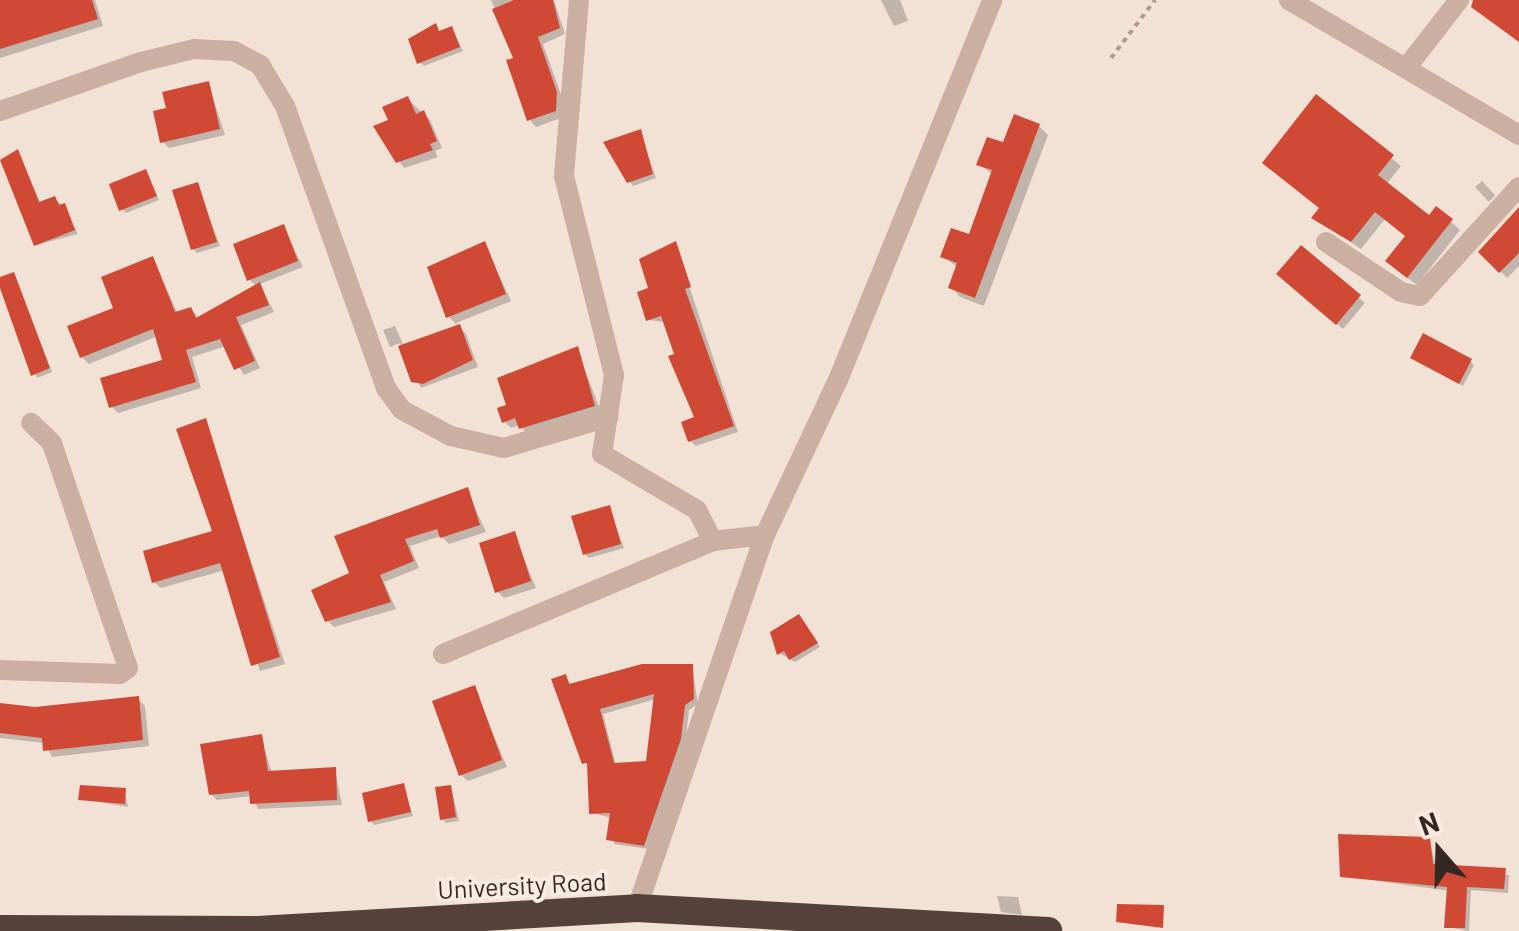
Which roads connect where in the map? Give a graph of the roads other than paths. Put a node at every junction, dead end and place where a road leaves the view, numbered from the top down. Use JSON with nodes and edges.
{"nodes":[{"id":1,"x":579,"y":0,"type":"edge"},
{"id":2,"x":992,"y":0,"type":"edge"},
{"id":3,"x":1289,"y":0,"type":"edge"},
{"id":4,"x":1459,"y":0,"type":"edge"},
{"id":5,"x":1407,"y":66,"type":"junction"},
{"id":6,"x":0,"y":111,"type":"edge"},
{"id":7,"x":1519,"y":134,"type":"edge"},
{"id":8,"x":1519,"y":187,"type":"edge"},
{"id":9,"x":1326,"y":242,"type":"dead end"},
{"id":10,"x":608,"y":417,"type":"junction"},
{"id":11,"x":31,"y":424,"type":"dead end"},
{"id":12,"x":765,"y":536,"type":"junction"},
{"id":13,"x":713,"y":541,"type":"junction"},
{"id":14,"x":444,"y":654,"type":"dead end"},
{"id":15,"x":0,"y":670,"type":"edge"},
{"id":16,"x":637,"y":908,"type":"junction"},
{"id":17,"x":0,"y":929,"type":"edge"},
{"id":18,"x":1048,"y":931,"type":"edge"}],
"edges":[{"from":1,"to":10,"type":"street"},
{"from":2,"to":12,"type":"street"},
{"from":3,"to":5,"type":"street"},
{"from":4,"to":5,"type":"street"},
{"from":5,"to":7,"type":"street"},
{"from":6,"to":10,"type":"street"},
{"from":8,"to":9,"type":"street"},
{"from":10,"to":13,"type":"street"},
{"from":11,"to":15,"type":"street"},
{"from":12,"to":13,"type":"street"},
{"from":12,"to":16,"type":"street"},
{"from":13,"to":14,"type":"street"},
{"from":16,"to":17,"type":"highway","name":"University Road"},
{"from":16,"to":18,"type":"highway","name":"University Road"}]}
